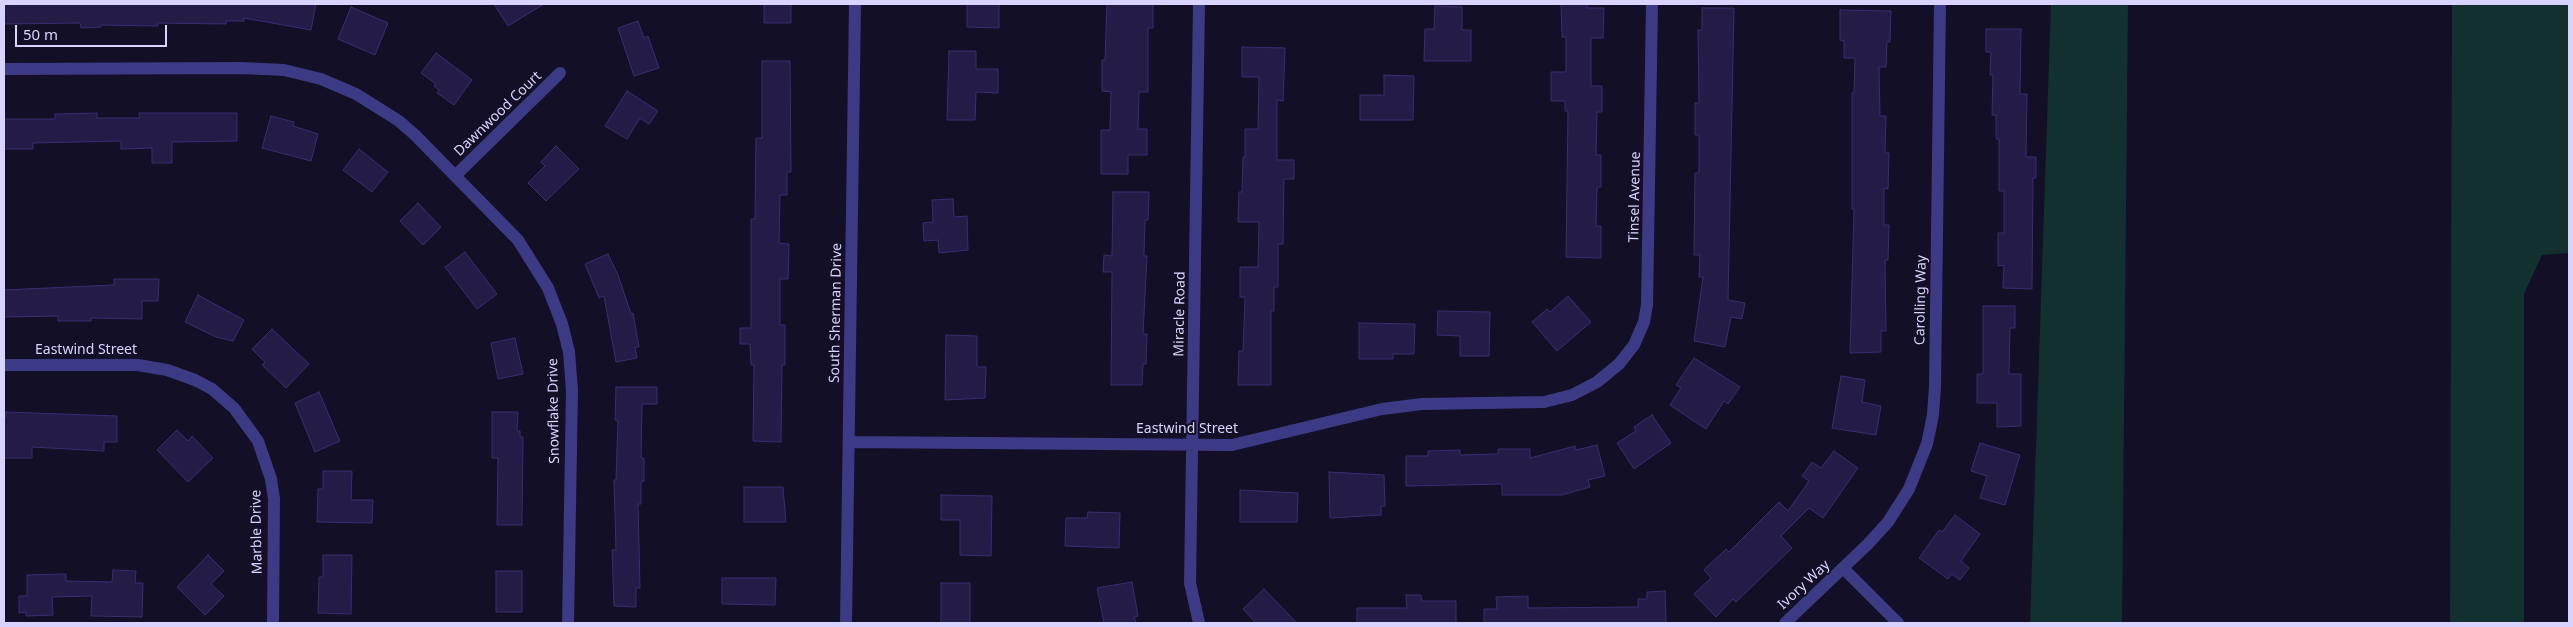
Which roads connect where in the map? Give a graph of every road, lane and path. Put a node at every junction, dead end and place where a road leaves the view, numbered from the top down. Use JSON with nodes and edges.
{"nodes":[{"id":1,"x":855,"y":4,"type":"edge"},
{"id":2,"x":1199,"y":4,"type":"edge"},
{"id":3,"x":1652,"y":4,"type":"edge"},
{"id":4,"x":1940,"y":4,"type":"edge"},
{"id":5,"x":4,"y":69,"type":"edge"},
{"id":6,"x":560,"y":74,"type":"dead end"},
{"id":7,"x":456,"y":175,"type":"junction"},
{"id":8,"x":4,"y":366,"type":"edge"},
{"id":9,"x":167,"y":370,"type":"joint"},
{"id":10,"x":1605,"y":376,"type":"joint"},
{"id":11,"x":849,"y":442,"type":"junction"},
{"id":12,"x":1193,"y":444,"type":"junction"},
{"id":13,"x":1843,"y":568,"type":"junction"},
{"id":14,"x":273,"y":623,"type":"edge"},
{"id":15,"x":568,"y":623,"type":"edge"},
{"id":16,"x":846,"y":623,"type":"edge"},
{"id":17,"x":1199,"y":623,"type":"edge"},
{"id":18,"x":1785,"y":623,"type":"edge"},
{"id":19,"x":1898,"y":623,"type":"edge"}],
"edges":[{"from":1,"to":11,"type":"street","name":"South Sherman Drive"},
{"from":2,"to":12,"type":"street","name":"Miracle Road"},
{"from":3,"to":10,"type":"street","name":"Tinsel Avenue"},
{"from":4,"to":13,"type":"street","name":"Carolling Way"},
{"from":5,"to":7,"type":"street","name":"Snowflake Drive"},
{"from":6,"to":7,"type":"street","name":"Dawnwood Court"},
{"from":7,"to":15,"type":"street","name":"Snowflake Drive"},
{"from":8,"to":9,"type":"street","name":"Eastwind Street"},
{"from":9,"to":14,"type":"street","name":"Marble Drive"},
{"from":10,"to":12,"type":"street","name":"Eastwind Street"},
{"from":11,"to":12,"type":"street","name":"Eastwind Street"},
{"from":11,"to":16,"type":"street","name":"South Sherman Drive"},
{"from":12,"to":17,"type":"street","name":"Miracle Road"},
{"from":13,"to":18,"type":"street","name":"Ivory Way"},
{"from":13,"to":19,"type":"street"}]}
